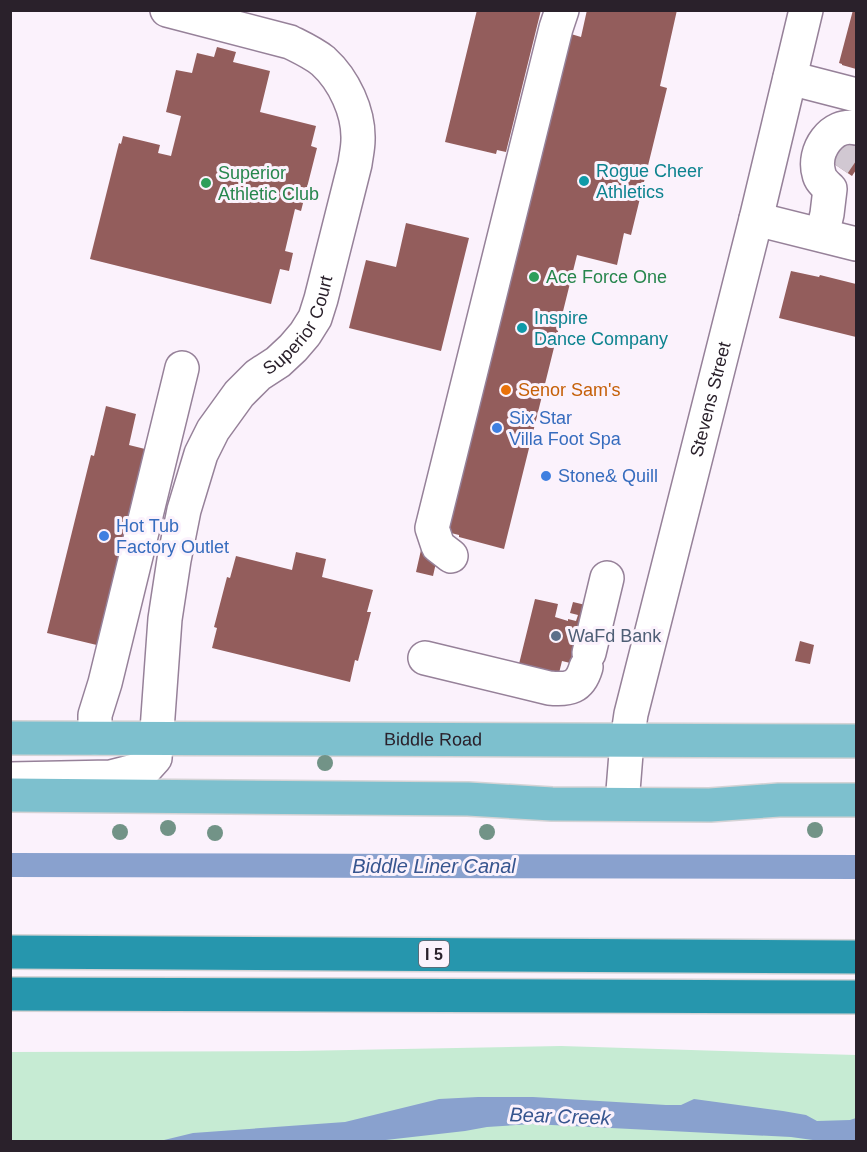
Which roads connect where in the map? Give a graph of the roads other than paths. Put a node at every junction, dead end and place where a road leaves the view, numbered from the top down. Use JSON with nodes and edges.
{"nodes":[{"id":1,"x":167,"y":10,"type":"edge"},
{"id":2,"x":562,"y":10,"type":"edge"},
{"id":3,"x":806,"y":10,"type":"edge"},
{"id":4,"x":790,"y":78,"type":"junction"},
{"id":5,"x":856,"y":95,"type":"edge"},
{"id":6,"x":844,"y":162,"type":"tunnel mouth"},
{"id":7,"x":756,"y":219,"type":"junction"},
{"id":8,"x":822,"y":235,"type":"junction"},
{"id":9,"x":856,"y":244,"type":"edge"},
{"id":10,"x":182,"y":368,"type":"dead end"},
{"id":11,"x":451,"y":556,"type":"dead end"},
{"id":12,"x":608,"y":578,"type":"dead end"},
{"id":13,"x":424,"y":658,"type":"dead end"},
{"id":14,"x":10,"y":738,"type":"edge"},
{"id":15,"x":95,"y":738,"type":"junction"},
{"id":16,"x":157,"y":738,"type":"junction"},
{"id":17,"x":627,"y":741,"type":"junction"},
{"id":18,"x":856,"y":741,"type":"edge"},
{"id":19,"x":10,"y":779,"type":"edge"},
{"id":20,"x":623,"y":791,"type":"junction"},
{"id":21,"x":10,"y":795,"type":"edge"},
{"id":22,"x":468,"y":799,"type":"junction"},
{"id":23,"x":779,"y":800,"type":"junction"},
{"id":24,"x":856,"y":800,"type":"edge"},
{"id":25,"x":10,"y":952,"type":"edge"},
{"id":26,"x":856,"y":957,"type":"edge"},
{"id":27,"x":10,"y":994,"type":"edge"},
{"id":28,"x":856,"y":997,"type":"edge"}],
"edges":[{"from":1,"to":16,"type":"street","name":"Superior Court"},
{"from":2,"to":11,"type":"street"},
{"from":3,"to":4,"type":"street","name":"Stevens Street"},
{"from":4,"to":5,"type":"street"},
{"from":4,"to":7,"type":"street","name":"Stevens Street"},
{"from":6,"to":8,"type":"street"},
{"from":7,"to":8,"type":"street"},
{"from":7,"to":17,"type":"street","name":"Stevens Street"},
{"from":8,"to":9,"type":"street"},
{"from":10,"to":15,"type":"street"},
{"from":12,"to":13,"type":"street"},
{"from":14,"to":15,"type":"main road","name":"Biddle Road"},
{"from":15,"to":16,"type":"main road","name":"Biddle Road"},
{"from":16,"to":17,"type":"main road","name":"Biddle Road"},
{"from":16,"to":19,"type":"street","name":"Superior Court"},
{"from":17,"to":18,"type":"main road","name":"Biddle Road"},
{"from":17,"to":20,"type":"street","name":"Stevens Street"},
{"from":20,"to":22,"type":"main road"},
{"from":20,"to":23,"type":"main road"},
{"from":21,"to":22,"type":"main road"},
{"from":22,"to":23,"type":"main road"},
{"from":23,"to":24,"type":"main road"},
{"from":25,"to":26,"type":"highway","number":"I 5"},
{"from":27,"to":28,"type":"highway"}]}
